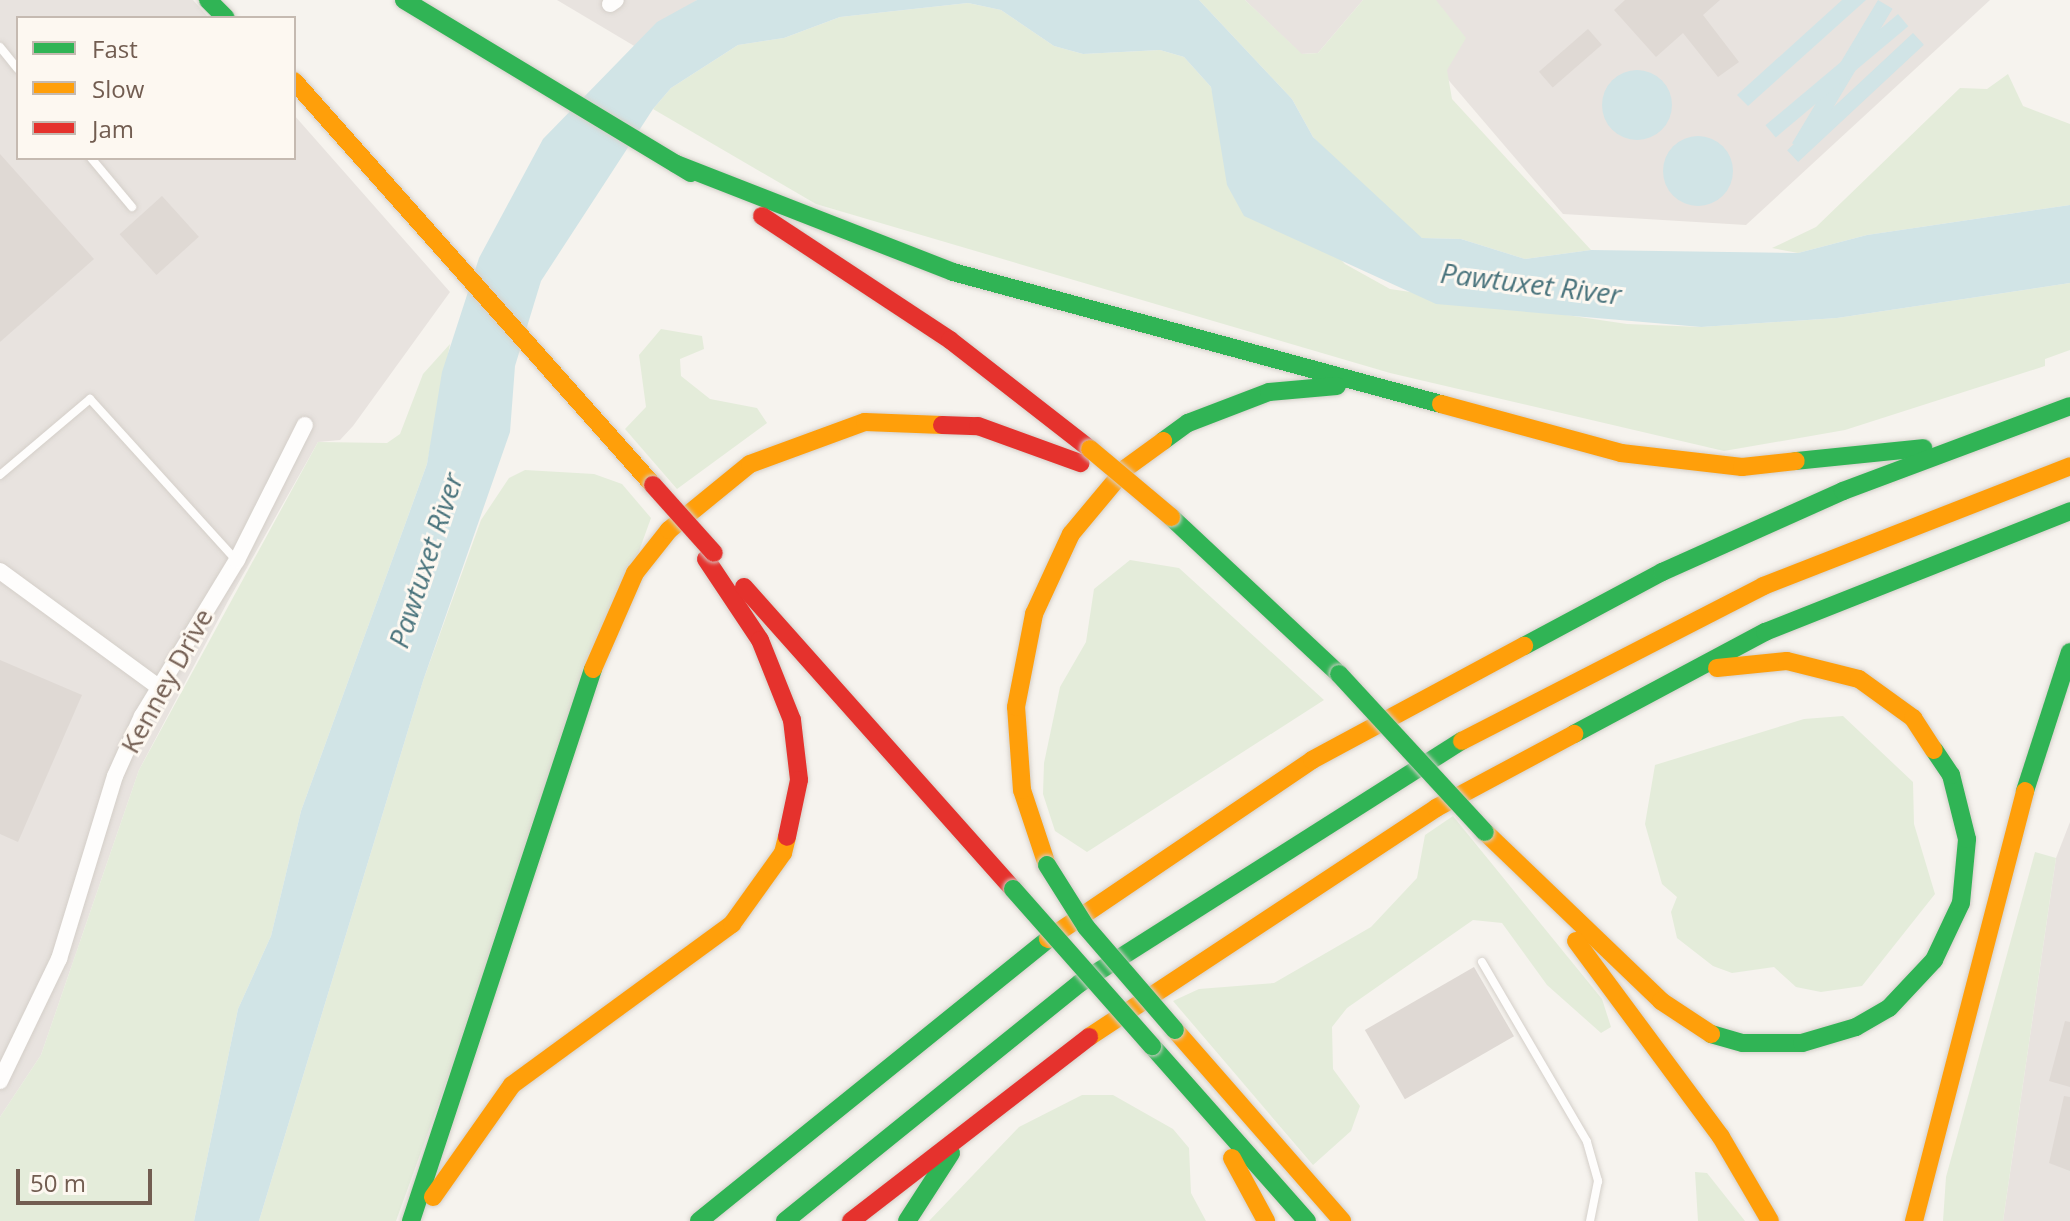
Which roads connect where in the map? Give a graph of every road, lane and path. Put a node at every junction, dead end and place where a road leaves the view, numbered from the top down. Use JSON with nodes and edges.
{"nodes":[{"id":1,"x":208,"y":0,"type":"edge"},
{"id":2,"x":222,"y":0,"type":"edge"},
{"id":3,"x":404,"y":0,"type":"edge"},
{"id":4,"x":224,"y":16,"type":"edge"},
{"id":5,"x":236,"y":16,"type":"edge"},
{"id":6,"x":0,"y":47,"type":"edge"},
{"id":7,"x":16,"y":67,"type":"edge"},
{"id":8,"x":296,"y":85,"type":"edge"},
{"id":9,"x":93,"y":160,"type":"edge"},
{"id":10,"x":676,"y":164,"type":"junction"},
{"id":11,"x":132,"y":207,"type":"dead end"},
{"id":12,"x":1395,"y":392,"type":"junction"},
{"id":13,"x":2070,"y":406,"type":"edge"},
{"id":14,"x":305,"y":425,"type":"dead end"},
{"id":15,"x":1969,"y":442,"type":"junction"},
{"id":16,"x":1085,"y":456,"type":"junction"},
{"id":17,"x":2070,"y":466,"type":"edge"},
{"id":18,"x":0,"y":475,"type":"edge"},
{"id":19,"x":2070,"y":511,"type":"edge"},
{"id":20,"x":710,"y":556,"type":"junction"},
{"id":21,"x":237,"y":560,"type":"junction"},
{"id":22,"x":0,"y":571,"type":"edge"},
{"id":23,"x":2070,"y":652,"type":"edge"},
{"id":24,"x":157,"y":686,"type":"junction"},
{"id":25,"x":1655,"y":690,"type":"junction"},
{"id":26,"x":1485,"y":832,"type":"junction"},
{"id":27,"x":1482,"y":962,"type":"dead end"},
{"id":28,"x":1152,"y":1046,"type":"junction"},
{"id":29,"x":1052,"y":1063,"type":"junction"},
{"id":30,"x":0,"y":1081,"type":"edge"},
{"id":31,"x":411,"y":1221,"type":"edge"},
{"id":32,"x":422,"y":1221,"type":"edge"},
{"id":33,"x":699,"y":1221,"type":"edge"},
{"id":34,"x":785,"y":1221,"type":"edge"},
{"id":35,"x":851,"y":1221,"type":"edge"},
{"id":36,"x":907,"y":1221,"type":"edge"},
{"id":37,"x":1266,"y":1221,"type":"edge"},
{"id":38,"x":1307,"y":1221,"type":"edge"},
{"id":39,"x":1342,"y":1221,"type":"edge"},
{"id":40,"x":1590,"y":1221,"type":"edge"},
{"id":41,"x":1770,"y":1221,"type":"edge"},
{"id":42,"x":1914,"y":1221,"type":"edge"}],
"edges":[{"from":1,"to":4,"type":"highway"},
{"from":2,"to":5,"type":"highway"},
{"from":3,"to":10,"type":"highway"},
{"from":6,"to":7,"type":"lane"},
{"from":8,"to":20,"type":"highway","bridge":true},
{"from":9,"to":11,"type":"lane"},
{"from":10,"to":12,"type":"highway"},
{"from":10,"to":16,"type":"highway"},
{"from":12,"to":15,"type":"highway"},
{"from":12,"to":39,"type":"highway","bridge":true},
{"from":13,"to":15,"type":"highway"},
{"from":14,"to":21,"type":"street","name":"Kenney Drive"},
{"from":15,"to":33,"type":"highway"},
{"from":16,"to":26,"type":"highway","bridge":true},
{"from":16,"to":31,"type":"highway"},
{"from":17,"to":34,"type":"highway"},
{"from":18,"to":21,"type":"lane"},
{"from":19,"to":25,"type":"highway"},
{"from":20,"to":28,"type":"highway","bridge":true},
{"from":20,"to":32,"type":"highway"},
{"from":21,"to":24,"type":"street","name":"Kenney Drive"},
{"from":22,"to":24,"type":"street"},
{"from":23,"to":42,"type":"highway"},
{"from":24,"to":30,"type":"street","name":"Kenney Drive"},
{"from":25,"to":26,"type":"highway"},
{"from":25,"to":29,"type":"highway"},
{"from":26,"to":41,"type":"highway"},
{"from":27,"to":40,"type":"lane"},
{"from":28,"to":37,"type":"highway"},
{"from":28,"to":38,"type":"highway"},
{"from":29,"to":35,"type":"highway"},
{"from":29,"to":36,"type":"highway"}]}
